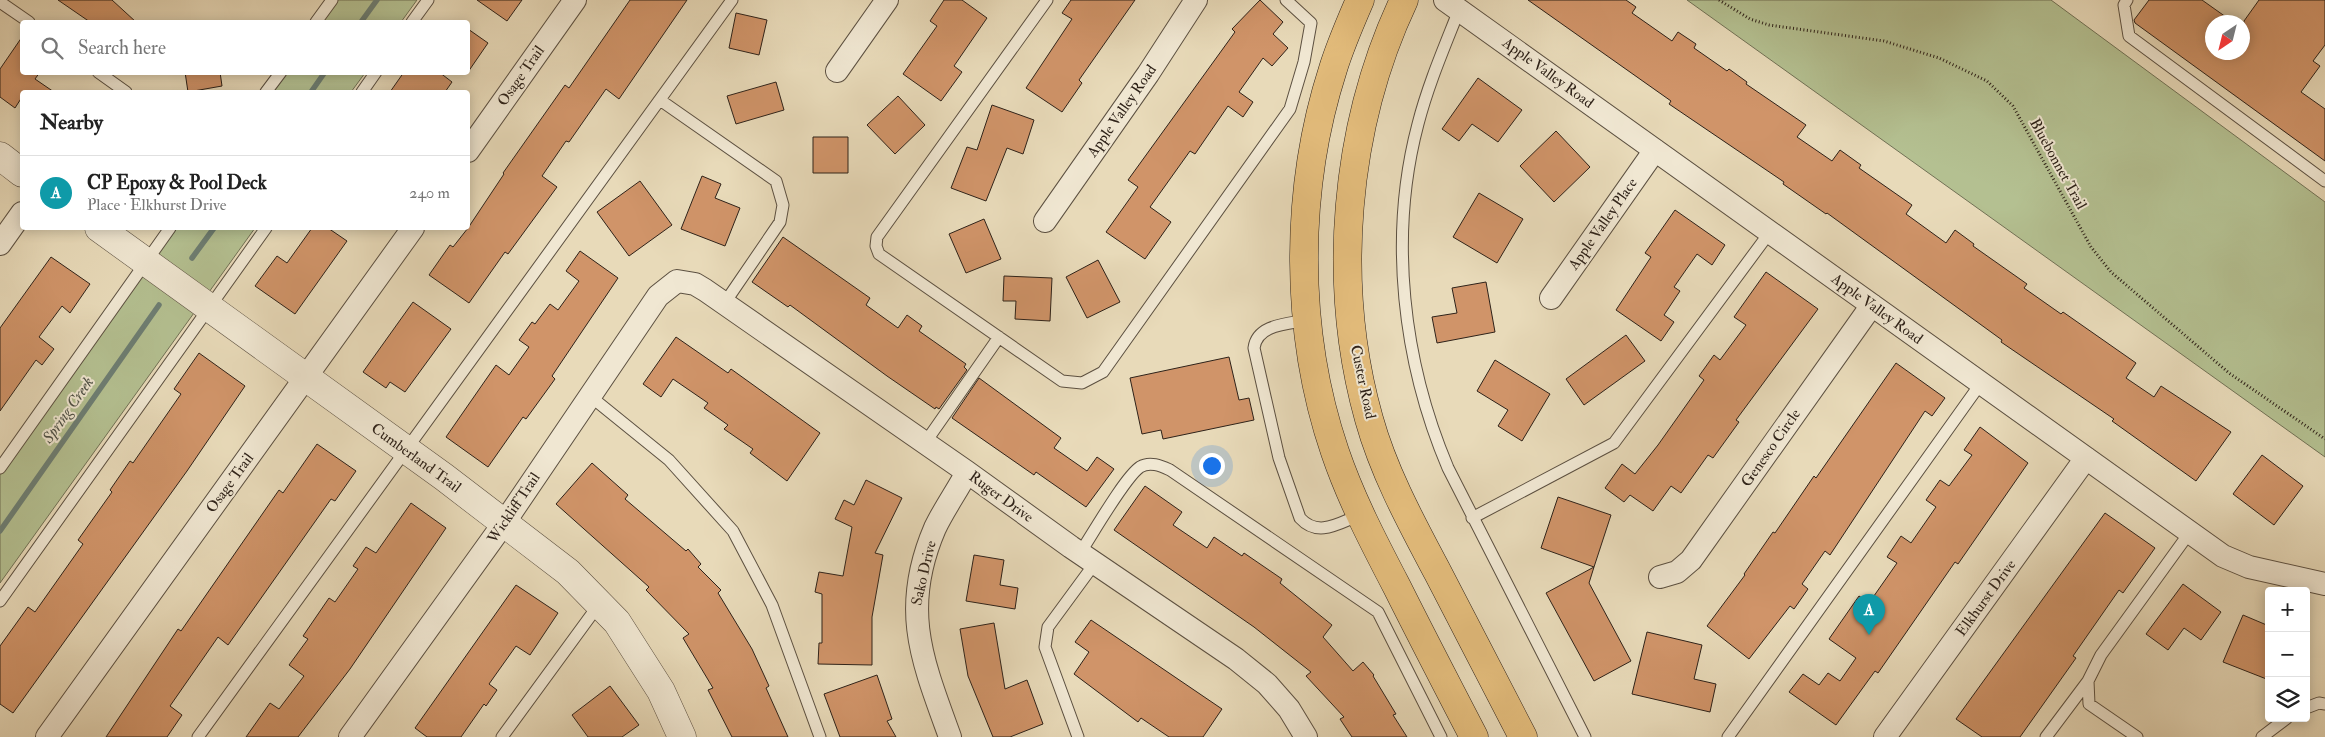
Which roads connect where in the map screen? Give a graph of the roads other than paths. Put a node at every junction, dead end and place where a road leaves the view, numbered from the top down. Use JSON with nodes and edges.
{"nodes":[{"id":1,"x":332,"y":0,"type":"edge"},
{"id":2,"x":428,"y":0,"type":"edge"},
{"id":3,"x":575,"y":0,"type":"edge"},
{"id":4,"x":732,"y":0,"type":"edge"},
{"id":5,"x":886,"y":0,"type":"edge"},
{"id":6,"x":1047,"y":0,"type":"edge"},
{"id":7,"x":1196,"y":0,"type":"edge"},
{"id":8,"x":1286,"y":0,"type":"edge"},
{"id":9,"x":1360,"y":0,"type":"edge"},
{"id":10,"x":1404,"y":0,"type":"edge"},
{"id":11,"x":2127,"y":0,"type":"edge"},
{"id":12,"x":0,"y":2,"type":"edge"},
{"id":13,"x":1452,"y":5,"type":"edge"},
{"id":14,"x":26,"y":20,"type":"edge"},
{"id":15,"x":317,"y":20,"type":"edge"},
{"id":16,"x":413,"y":20,"type":"edge"},
{"id":17,"x":837,"y":71,"type":"dead end"},
{"id":18,"x":102,"y":75,"type":"edge"},
{"id":19,"x":279,"y":75,"type":"edge"},
{"id":20,"x":374,"y":75,"type":"edge"},
{"id":21,"x":123,"y":90,"type":"edge"},
{"id":22,"x":268,"y":90,"type":"edge"},
{"id":23,"x":363,"y":90,"type":"edge"},
{"id":24,"x":660,"y":100,"type":"junction"},
{"id":25,"x":470,"y":148,"type":"edge"},
{"id":26,"x":1655,"y":150,"type":"junction"},
{"id":27,"x":0,"y":156,"type":"edge"},
{"id":28,"x":20,"y":171,"type":"edge"},
{"id":29,"x":2325,"y":181,"type":"edge"},
{"id":30,"x":20,"y":215,"type":"edge"},
{"id":31,"x":1046,"y":221,"type":"dead end"},
{"id":32,"x":102,"y":230,"type":"edge"},
{"id":33,"x":169,"y":230,"type":"edge"},
{"id":34,"x":265,"y":230,"type":"edge"},
{"id":35,"x":412,"y":230,"type":"edge"},
{"id":36,"x":1770,"y":232,"type":"junction"},
{"id":37,"x":0,"y":244,"type":"edge"},
{"id":38,"x":146,"y":262,"type":"junction"},
{"id":39,"x":677,"y":281,"type":"joint"},
{"id":40,"x":1550,"y":298,"type":"dead end"},
{"id":41,"x":724,"y":304,"type":"junction"},
{"id":42,"x":1872,"y":305,"type":"junction"},
{"id":43,"x":209,"y":307,"type":"junction"},
{"id":44,"x":1350,"y":314,"type":"junction"},
{"id":45,"x":1308,"y":320,"type":"junction"},
{"id":46,"x":999,"y":337,"type":"junction"},
{"id":47,"x":307,"y":377,"type":"junction"},
{"id":48,"x":1981,"y":383,"type":"junction"},
{"id":49,"x":590,"y":396,"type":"junction"},
{"id":50,"x":925,"y":443,"type":"junction"},
{"id":51,"x":404,"y":449,"type":"junction"},
{"id":52,"x":2086,"y":458,"type":"junction"},
{"id":53,"x":0,"y":468,"type":"edge"},
{"id":54,"x":968,"y":472,"type":"junction"},
{"id":55,"x":1360,"y":515,"type":"junction"},
{"id":56,"x":1472,"y":518,"type":"junction"},
{"id":57,"x":504,"y":523,"type":"junction"},
{"id":58,"x":2190,"y":532,"type":"junction"},
{"id":59,"x":1088,"y":558,"type":"junction"},
{"id":60,"x":1660,"y":577,"type":"dead end"},
{"id":61,"x":2325,"y":584,"type":"edge"},
{"id":62,"x":0,"y":601,"type":"edge"},
{"id":63,"x":600,"y":603,"type":"junction"},
{"id":64,"x":2088,"y":681,"type":"junction"},
{"id":65,"x":2325,"y":704,"type":"edge"},
{"id":66,"x":2310,"y":706,"type":"edge"},
{"id":67,"x":2282,"y":722,"type":"edge"},
{"id":68,"x":47,"y":737,"type":"edge"},
{"id":69,"x":198,"y":737,"type":"edge"},
{"id":70,"x":350,"y":737,"type":"edge"},
{"id":71,"x":502,"y":737,"type":"edge"},
{"id":72,"x":682,"y":737,"type":"edge"},
{"id":73,"x":820,"y":737,"type":"edge"},
{"id":74,"x":950,"y":737,"type":"edge"},
{"id":75,"x":1078,"y":737,"type":"edge"},
{"id":76,"x":1306,"y":737,"type":"edge"},
{"id":77,"x":1441,"y":737,"type":"edge"},
{"id":78,"x":1474,"y":737,"type":"edge"},
{"id":79,"x":1523,"y":737,"type":"edge"},
{"id":80,"x":1585,"y":737,"type":"edge"},
{"id":81,"x":1728,"y":737,"type":"edge"},
{"id":82,"x":1886,"y":737,"type":"edge"},
{"id":83,"x":2046,"y":737,"type":"edge"},
{"id":84,"x":2137,"y":737,"type":"edge"},
{"id":85,"x":2262,"y":737,"type":"edge"}],
"edges":[{"from":1,"to":15,"type":"lane"},
{"from":2,"to":16,"type":"lane"},
{"from":3,"to":25,"type":"street","name":"Osage Trail"},
{"from":4,"to":24,"type":"lane"},
{"from":5,"to":17,"type":"street"},
{"from":6,"to":46,"type":"lane"},
{"from":7,"to":31,"type":"street","name":"Apple Valley Road"},
{"from":8,"to":46,"type":"lane"},
{"from":9,"to":45,"type":"main road"},
{"from":10,"to":44,"type":"main road","name":"Custer Road"},
{"from":11,"to":29,"type":"lane"},
{"from":12,"to":14,"type":"lane"},
{"from":13,"to":26,"type":"street","name":"Apple Valley Road"},
{"from":13,"to":56,"type":"lane"},
{"from":18,"to":21,"type":"lane"},
{"from":19,"to":22,"type":"lane"},
{"from":20,"to":23,"type":"lane"},
{"from":24,"to":41,"type":"lane"},
{"from":24,"to":51,"type":"lane"},
{"from":26,"to":36,"type":"street","name":"Apple Valley Road"},
{"from":26,"to":40,"type":"street","name":"Apple Valley Place"},
{"from":27,"to":28,"type":"street"},
{"from":30,"to":37,"type":"street"},
{"from":32,"to":38,"type":"street","name":"Cumberland Trail"},
{"from":33,"to":38,"type":"lane"},
{"from":34,"to":43,"type":"lane"},
{"from":35,"to":47,"type":"street","name":"Osage Trail"},
{"from":36,"to":42,"type":"street","name":"Apple Valley Road"},
{"from":36,"to":56,"type":"lane"},
{"from":38,"to":43,"type":"street","name":"Cumberland Trail"},
{"from":38,"to":53,"type":"lane"},
{"from":39,"to":41,"type":"street","name":"Ruger Drive"},
{"from":39,"to":49,"type":"street","name":"Wickliff Trail"},
{"from":41,"to":50,"type":"street","name":"Ruger Drive"},
{"from":42,"to":48,"type":"street","name":"Apple Valley Road"},
{"from":42,"to":60,"type":"street","name":"Genesco Circle"},
{"from":43,"to":47,"type":"street","name":"Cumberland Trail"},
{"from":43,"to":62,"type":"lane"},
{"from":44,"to":45,"type":"main road"},
{"from":44,"to":79,"type":"main road","name":"Custer Road"},
{"from":45,"to":55,"type":"main road"},
{"from":45,"to":55,"type":"lane"},
{"from":46,"to":50,"type":"lane"},
{"from":47,"to":51,"type":"street","name":"Cumberland Trail"},
{"from":47,"to":68,"type":"street","name":"Osage Trail"},
{"from":48,"to":52,"type":"street","name":"Apple Valley Road"},
{"from":48,"to":81,"type":"lane"},
{"from":49,"to":57,"type":"street","name":"Wickliff Trail"},
{"from":49,"to":73,"type":"lane"},
{"from":50,"to":54,"type":"street","name":"Ruger Drive"},
{"from":51,"to":57,"type":"street","name":"Cumberland Trail"},
{"from":51,"to":69,"type":"lane"},
{"from":52,"to":58,"type":"street","name":"Apple Valley Road"},
{"from":52,"to":82,"type":"street","name":"Elkhurst Drive"},
{"from":54,"to":59,"type":"street","name":"Ruger Drive"},
{"from":54,"to":74,"type":"street","name":"Sako Drive"},
{"from":55,"to":78,"type":"main road"},
{"from":56,"to":80,"type":"lane"},
{"from":57,"to":63,"type":"street","name":"Cumberland Trail"},
{"from":57,"to":70,"type":"street","name":"Wickliff Trail"},
{"from":58,"to":61,"type":"street","name":"Apple Valley Road"},
{"from":58,"to":64,"type":"lane"},
{"from":59,"to":75,"type":"lane"},
{"from":59,"to":76,"type":"street","name":"Ruger Drive"},
{"from":59,"to":77,"type":"lane"},
{"from":63,"to":71,"type":"lane"},
{"from":63,"to":72,"type":"street","name":"Cumberland Trail"},
{"from":64,"to":83,"type":"lane"},
{"from":64,"to":84,"type":"lane"},
{"from":65,"to":66,"type":"lane"},
{"from":67,"to":85,"type":"lane"}]}
